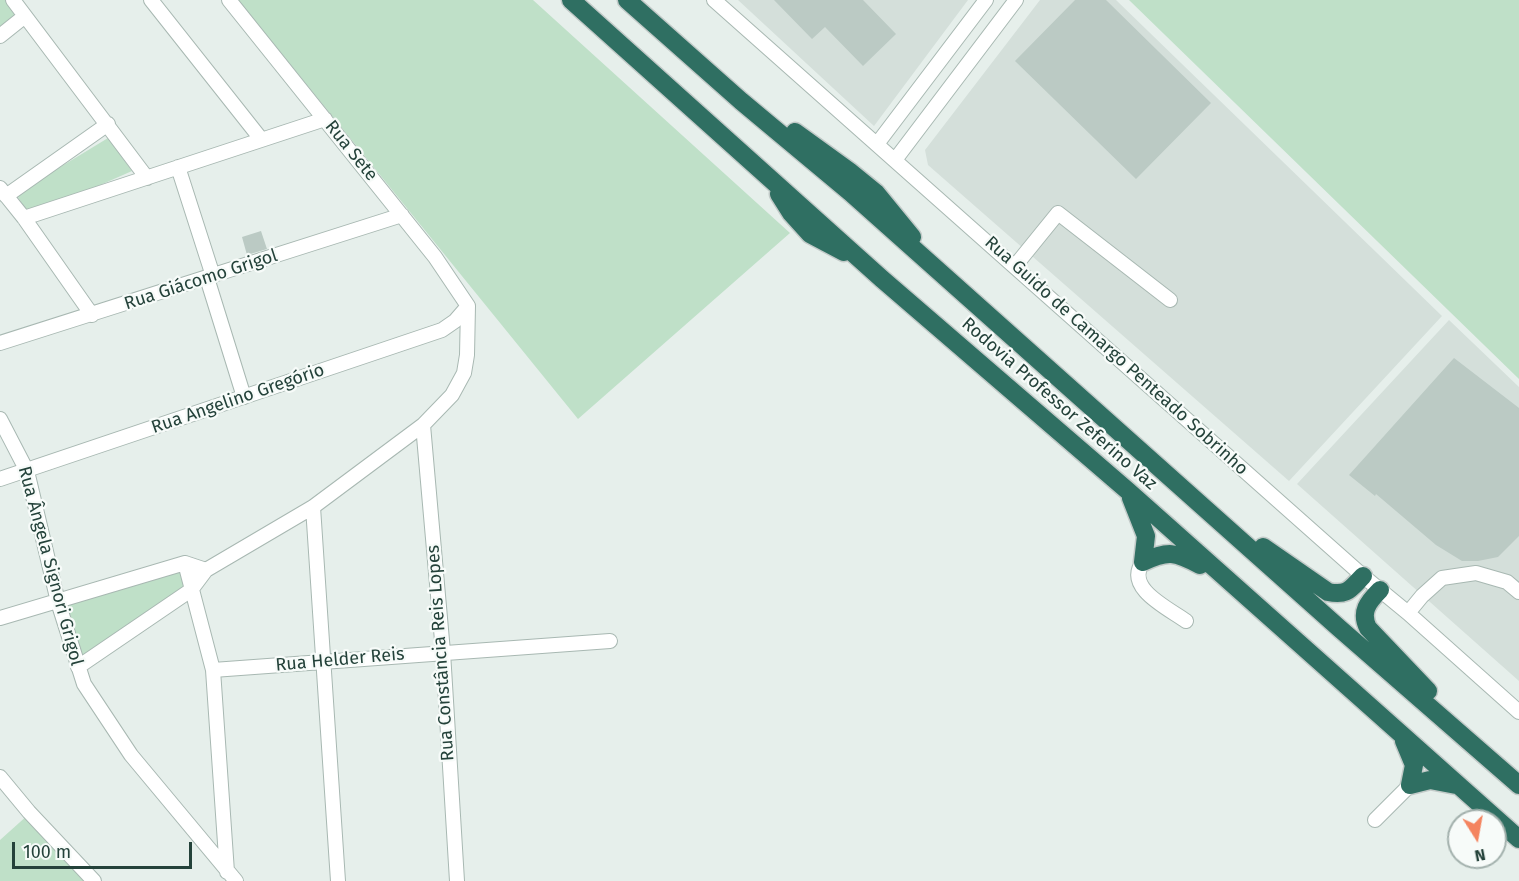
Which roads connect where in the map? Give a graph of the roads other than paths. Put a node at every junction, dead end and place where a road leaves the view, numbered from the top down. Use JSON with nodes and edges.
{"nodes":[{"id":1,"x":13,"y":0,"type":"edge"},
{"id":2,"x":151,"y":0,"type":"edge"},
{"id":3,"x":229,"y":0,"type":"edge"},
{"id":4,"x":571,"y":0,"type":"edge"},
{"id":5,"x":627,"y":0,"type":"edge"},
{"id":6,"x":714,"y":0,"type":"edge"},
{"id":7,"x":986,"y":0,"type":"edge"},
{"id":8,"x":1016,"y":0,"type":"edge"},
{"id":9,"x":25,"y":16,"type":"junction"},
{"id":10,"x":0,"y":36,"type":"edge"},
{"id":11,"x":325,"y":119,"type":"junction"},
{"id":12,"x":108,"y":124,"type":"junction"},
{"id":13,"x":261,"y":139,"type":"junction"},
{"id":14,"x":877,"y":144,"type":"junction"},
{"id":15,"x":895,"y":160,"type":"junction"},
{"id":16,"x":178,"y":167,"type":"junction"},
{"id":17,"x":147,"y":178,"type":"junction"},
{"id":18,"x":3,"y":192,"type":"edge"},
{"id":19,"x":402,"y":215,"type":"junction"},
{"id":20,"x":24,"y":218,"type":"junction"},
{"id":21,"x":1015,"y":266,"type":"junction"},
{"id":22,"x":210,"y":277,"type":"junction"},
{"id":23,"x":1170,"y":300,"type":"dead end"},
{"id":24,"x":468,"y":306,"type":"junction"},
{"id":25,"x":92,"y":315,"type":"junction"},
{"id":26,"x":0,"y":343,"type":"edge"},
{"id":27,"x":244,"y":397,"type":"junction"},
{"id":28,"x":0,"y":419,"type":"edge"},
{"id":29,"x":423,"y":425,"type":"junction"},
{"id":30,"x":27,"y":471,"type":"junction"},
{"id":31,"x":0,"y":479,"type":"edge"},
{"id":32,"x":1128,"y":491,"type":"junction"},
{"id":33,"x":1201,"y":504,"type":"junction"},
{"id":34,"x":314,"y":507,"type":"junction"},
{"id":35,"x":1143,"y":562,"type":"junction"},
{"id":36,"x":184,"y":563,"type":"junction"},
{"id":37,"x":206,"y":570,"type":"junction"},
{"id":38,"x":1221,"y":575,"type":"junction"},
{"id":39,"x":1363,"y":576,"type":"junction"},
{"id":40,"x":191,"y":590,"type":"junction"},
{"id":41,"x":1380,"y":590,"type":"junction"},
{"id":42,"x":1519,"y":592,"type":"edge"},
{"id":43,"x":58,"y":602,"type":"junction"},
{"id":44,"x":1408,"y":613,"type":"junction"},
{"id":45,"x":0,"y":618,"type":"edge"},
{"id":46,"x":1186,"y":621,"type":"dead end"},
{"id":47,"x":610,"y":640,"type":"dead end"},
{"id":48,"x":442,"y":652,"type":"junction"},
{"id":49,"x":324,"y":662,"type":"junction"},
{"id":50,"x":78,"y":667,"type":"junction"},
{"id":51,"x":213,"y":670,"type":"junction"},
{"id":52,"x":1519,"y":712,"type":"edge"},
{"id":53,"x":1401,"y":734,"type":"junction"},
{"id":54,"x":0,"y":777,"type":"edge"},
{"id":55,"x":1410,"y":785,"type":"junction"},
{"id":56,"x":1519,"y":785,"type":"edge"},
{"id":57,"x":1461,"y":787,"type":"junction"},
{"id":58,"x":1375,"y":820,"type":"dead end"},
{"id":59,"x":1519,"y":839,"type":"edge"},
{"id":60,"x":231,"y":876,"type":"edge"},
{"id":61,"x":94,"y":881,"type":"edge"},
{"id":62,"x":338,"y":881,"type":"edge"},
{"id":63,"x":457,"y":881,"type":"edge"}],
"edges":[{"from":1,"to":9,"type":"street"},
{"from":2,"to":13,"type":"street"},
{"from":3,"to":11,"type":"street","name":"Rua Sete"},
{"from":4,"to":32,"type":"highway","name":"Rodovia Professor Zeferino Vaz"},
{"from":5,"to":33,"type":"highway","name":"Rodovia Professor Zeferino Vaz"},
{"from":6,"to":14,"type":"street","name":"Rua Guido de Camargo Penteado Sobrinho"},
{"from":7,"to":14,"type":"street"},
{"from":8,"to":15,"type":"street"},
{"from":9,"to":10,"type":"street"},
{"from":9,"to":12,"type":"street"},
{"from":11,"to":13,"type":"street"},
{"from":11,"to":19,"type":"street","name":"Rua Sete"},
{"from":12,"to":17,"type":"street"},
{"from":12,"to":18,"type":"street"},
{"from":13,"to":16,"type":"street"},
{"from":14,"to":15,"type":"street","name":"Rua Guido de Camargo Penteado Sobrinho"},
{"from":15,"to":21,"type":"street","name":"Rua Guido de Camargo Penteado Sobrinho"},
{"from":16,"to":17,"type":"street"},
{"from":16,"to":22,"type":"street"},
{"from":17,"to":20,"type":"street"},
{"from":18,"to":20,"type":"street"},
{"from":19,"to":22,"type":"street","name":"Rua Giácomo Grigol"},
{"from":19,"to":24,"type":"street","name":"Rua Sete"},
{"from":20,"to":25,"type":"street"},
{"from":21,"to":23,"type":"street"},
{"from":21,"to":39,"type":"street","name":"Rua Guido de Camargo Penteado Sobrinho"},
{"from":22,"to":25,"type":"street","name":"Rua Giácomo Grigol"},
{"from":22,"to":27,"type":"street"},
{"from":24,"to":27,"type":"street","name":"Rua Angelino Gregório"},
{"from":24,"to":29,"type":"street"},
{"from":25,"to":26,"type":"street","name":"Rua Giácomo Grigol"},
{"from":27,"to":30,"type":"street","name":"Rua Angelino Gregório"},
{"from":28,"to":30,"type":"street","name":"Rua Ângela Signori Grigol"},
{"from":29,"to":34,"type":"street"},
{"from":29,"to":48,"type":"street","name":"Rua Constância Reis Lopes"},
{"from":30,"to":31,"type":"street","name":"Rua Angelino Gregório"},
{"from":30,"to":43,"type":"street","name":"Rua Ângela Signori Grigol"},
{"from":32,"to":35,"type":"highway"},
{"from":32,"to":38,"type":"highway","name":"Rodovia Professor Zeferino Vaz"},
{"from":33,"to":39,"type":"highway"},
{"from":33,"to":56,"type":"highway","name":"Rodovia Professor Zeferino Vaz"},
{"from":34,"to":37,"type":"street"},
{"from":34,"to":49,"type":"street"},
{"from":35,"to":38,"type":"highway"},
{"from":35,"to":46,"type":"street"},
{"from":36,"to":37,"type":"street"},
{"from":36,"to":40,"type":"street"},
{"from":36,"to":43,"type":"street"},
{"from":37,"to":40,"type":"street"},
{"from":38,"to":53,"type":"highway","name":"Rodovia Professor Zeferino Vaz"},
{"from":39,"to":41,"type":"street","name":"Rua Guido de Camargo Penteado Sobrinho"},
{"from":40,"to":50,"type":"street"},
{"from":40,"to":51,"type":"street"},
{"from":41,"to":44,"type":"street","name":"Rua Guido de Camargo Penteado Sobrinho"},
{"from":41,"to":56,"type":"highway"},
{"from":42,"to":44,"type":"street"},
{"from":43,"to":45,"type":"street"},
{"from":43,"to":50,"type":"street","name":"Rua Ângela Signori Grigol"},
{"from":44,"to":52,"type":"street","name":"Rua Guido de Camargo Penteado Sobrinho"},
{"from":47,"to":48,"type":"street","name":"Rua Helder Reis"},
{"from":48,"to":49,"type":"street","name":"Rua Helder Reis"},
{"from":48,"to":63,"type":"street","name":"Rua Constância Reis Lopes"},
{"from":49,"to":51,"type":"street","name":"Rua Helder Reis"},
{"from":49,"to":62,"type":"street"},
{"from":50,"to":60,"type":"street","name":"Rua Ângela Signori Grigol"},
{"from":51,"to":60,"type":"street"},
{"from":53,"to":55,"type":"highway"},
{"from":53,"to":57,"type":"highway","name":"Rodovia Professor Zeferino Vaz"},
{"from":54,"to":61,"type":"street"},
{"from":55,"to":57,"type":"highway"},
{"from":55,"to":58,"type":"street"},
{"from":57,"to":59,"type":"highway","name":"Rodovia Professor Zeferino Vaz"}]}
